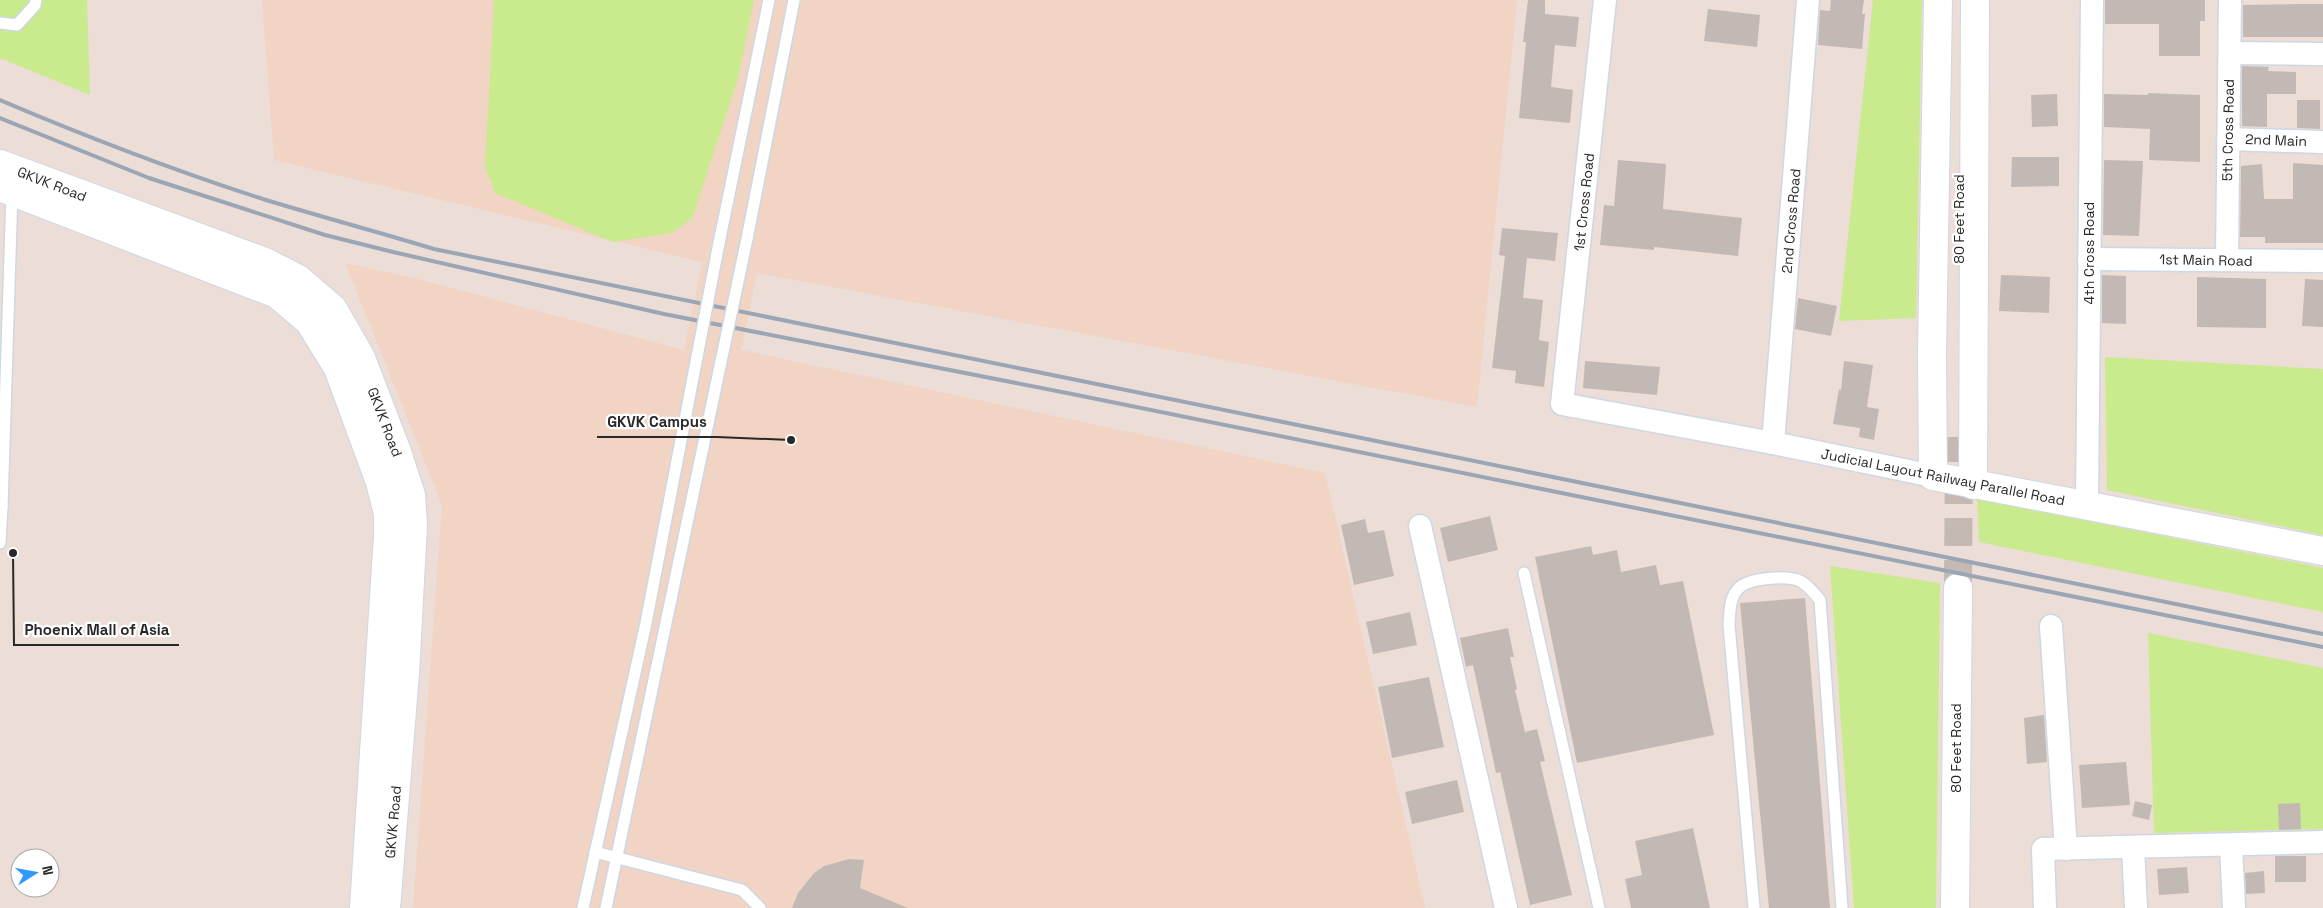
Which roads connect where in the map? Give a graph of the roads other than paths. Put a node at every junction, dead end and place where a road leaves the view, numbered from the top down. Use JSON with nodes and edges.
{"nodes":[{"id":1,"x":36,"y":0,"type":"edge"},
{"id":2,"x":769,"y":0,"type":"edge"},
{"id":3,"x":794,"y":0,"type":"edge"},
{"id":4,"x":1605,"y":0,"type":"edge"},
{"id":5,"x":1808,"y":0,"type":"edge"},
{"id":6,"x":1938,"y":0,"type":"edge"},
{"id":7,"x":1960,"y":0,"type":"edge"},
{"id":8,"x":1975,"y":0,"type":"edge"},
{"id":9,"x":2092,"y":0,"type":"edge"},
{"id":10,"x":2230,"y":0,"type":"edge"},
{"id":11,"x":0,"y":23,"type":"edge"},
{"id":12,"x":2230,"y":53,"type":"junction"},
{"id":13,"x":2323,"y":54,"type":"edge"},
{"id":14,"x":2228,"y":139,"type":"junction"},
{"id":15,"x":2323,"y":142,"type":"edge"},
{"id":16,"x":0,"y":164,"type":"edge"},
{"id":17,"x":6,"y":190,"type":"edge"},
{"id":18,"x":2089,"y":259,"type":"junction"},
{"id":19,"x":2227,"y":260,"type":"junction"},
{"id":20,"x":2323,"y":261,"type":"edge"},
{"id":21,"x":309,"y":304,"type":"junction"},
{"id":22,"x":1562,"y":404,"type":"joint"},
{"id":23,"x":1959,"y":437,"type":"tunnel mouth"},
{"id":24,"x":2,"y":439,"type":"edge"},
{"id":25,"x":1773,"y":443,"type":"junction"},
{"id":26,"x":1933,"y":476,"type":"junction"},
{"id":27,"x":1974,"y":485,"type":"junction"},
{"id":28,"x":2087,"y":505,"type":"junction"},
{"id":29,"x":1,"y":507,"type":"edge"},
{"id":30,"x":1420,"y":526,"type":"dead end"},
{"id":31,"x":0,"y":543,"type":"edge"},
{"id":32,"x":2323,"y":551,"type":"edge"},
{"id":33,"x":1524,"y":573,"type":"dead end"},
{"id":34,"x":1958,"y":588,"type":"tunnel mouth"},
{"id":35,"x":2051,"y":626,"type":"dead end"},
{"id":36,"x":2323,"y":842,"type":"edge"},
{"id":37,"x":2231,"y":845,"type":"junction"},
{"id":38,"x":2133,"y":848,"type":"junction"},
{"id":39,"x":2066,"y":849,"type":"junction"},
{"id":40,"x":595,"y":852,"type":"junction"},
{"id":41,"x":615,"y":858,"type":"junction"},
{"id":42,"x":364,"y":908,"type":"edge"},
{"id":43,"x":386,"y":908,"type":"edge"},
{"id":44,"x":583,"y":908,"type":"edge"},
{"id":45,"x":606,"y":908,"type":"edge"},
{"id":46,"x":760,"y":908,"type":"edge"},
{"id":47,"x":1506,"y":908,"type":"edge"},
{"id":48,"x":1599,"y":908,"type":"edge"},
{"id":49,"x":1754,"y":908,"type":"edge"},
{"id":50,"x":1842,"y":908,"type":"edge"},
{"id":51,"x":1955,"y":908,"type":"edge"},
{"id":52,"x":2045,"y":908,"type":"edge"},
{"id":53,"x":2136,"y":908,"type":"edge"},
{"id":54,"x":2234,"y":908,"type":"edge"}],
"edges":[{"from":1,"to":11,"type":"lane"},
{"from":2,"to":40,"type":"lane","bridge":true},
{"from":3,"to":41,"type":"lane","bridge":true},
{"from":4,"to":22,"type":"street","name":"1st Cross Road"},
{"from":5,"to":25,"type":"street","name":"2nd Cross Road"},
{"from":6,"to":26,"type":"street"},
{"from":7,"to":23,"type":"street","name":"80 Feet Road"},
{"from":8,"to":27,"type":"street"},
{"from":9,"to":18,"type":"street","name":"4th Cross Road"},
{"from":10,"to":12,"type":"street","name":"5th Cross Road"},
{"from":12,"to":13,"type":"street"},
{"from":12,"to":14,"type":"street","name":"5th Cross Road"},
{"from":14,"to":15,"type":"street","name":"2nd Main"},
{"from":14,"to":19,"type":"street","name":"5th Cross Road"},
{"from":16,"to":21,"type":"street","name":"GKVK Road"},
{"from":17,"to":21,"type":"street","name":"GKVK Road"},
{"from":17,"to":24,"type":"lane"},
{"from":18,"to":19,"type":"street","name":"1st Main Road"},
{"from":18,"to":28,"type":"street","name":"4th Cross Road"},
{"from":19,"to":20,"type":"street","name":"1st Main Road"},
{"from":21,"to":42,"type":"street","name":"GKVK Road"},
{"from":21,"to":43,"type":"street","name":"GKVK Road"},
{"from":22,"to":25,"type":"street","name":"Judicial Layout Railway Parallel Road"},
{"from":24,"to":29,"type":"lane"},
{"from":25,"to":26,"type":"street","name":"Judicial Layout Railway Parallel Road"},
{"from":26,"to":27,"type":"street","name":"Judicial Layout Railway Parallel Road"},
{"from":27,"to":28,"type":"street","name":"Judicial Layout Railway Parallel Road"},
{"from":28,"to":32,"type":"street","name":"Judicial Layout Railway Parallel Road"},
{"from":29,"to":31,"type":"lane"},
{"from":30,"to":47,"type":"street"},
{"from":33,"to":48,"type":"lane"},
{"from":34,"to":51,"type":"street","name":"80 Feet Road"},
{"from":35,"to":39,"type":"street"},
{"from":36,"to":37,"type":"street"},
{"from":37,"to":38,"type":"street"},
{"from":37,"to":54,"type":"street"},
{"from":38,"to":39,"type":"street"},
{"from":38,"to":53,"type":"street"},
{"from":39,"to":52,"type":"street"},
{"from":40,"to":41,"type":"lane"},
{"from":40,"to":44,"type":"lane"},
{"from":41,"to":45,"type":"lane"},
{"from":41,"to":46,"type":"lane"},
{"from":49,"to":50,"type":"lane"}]}
